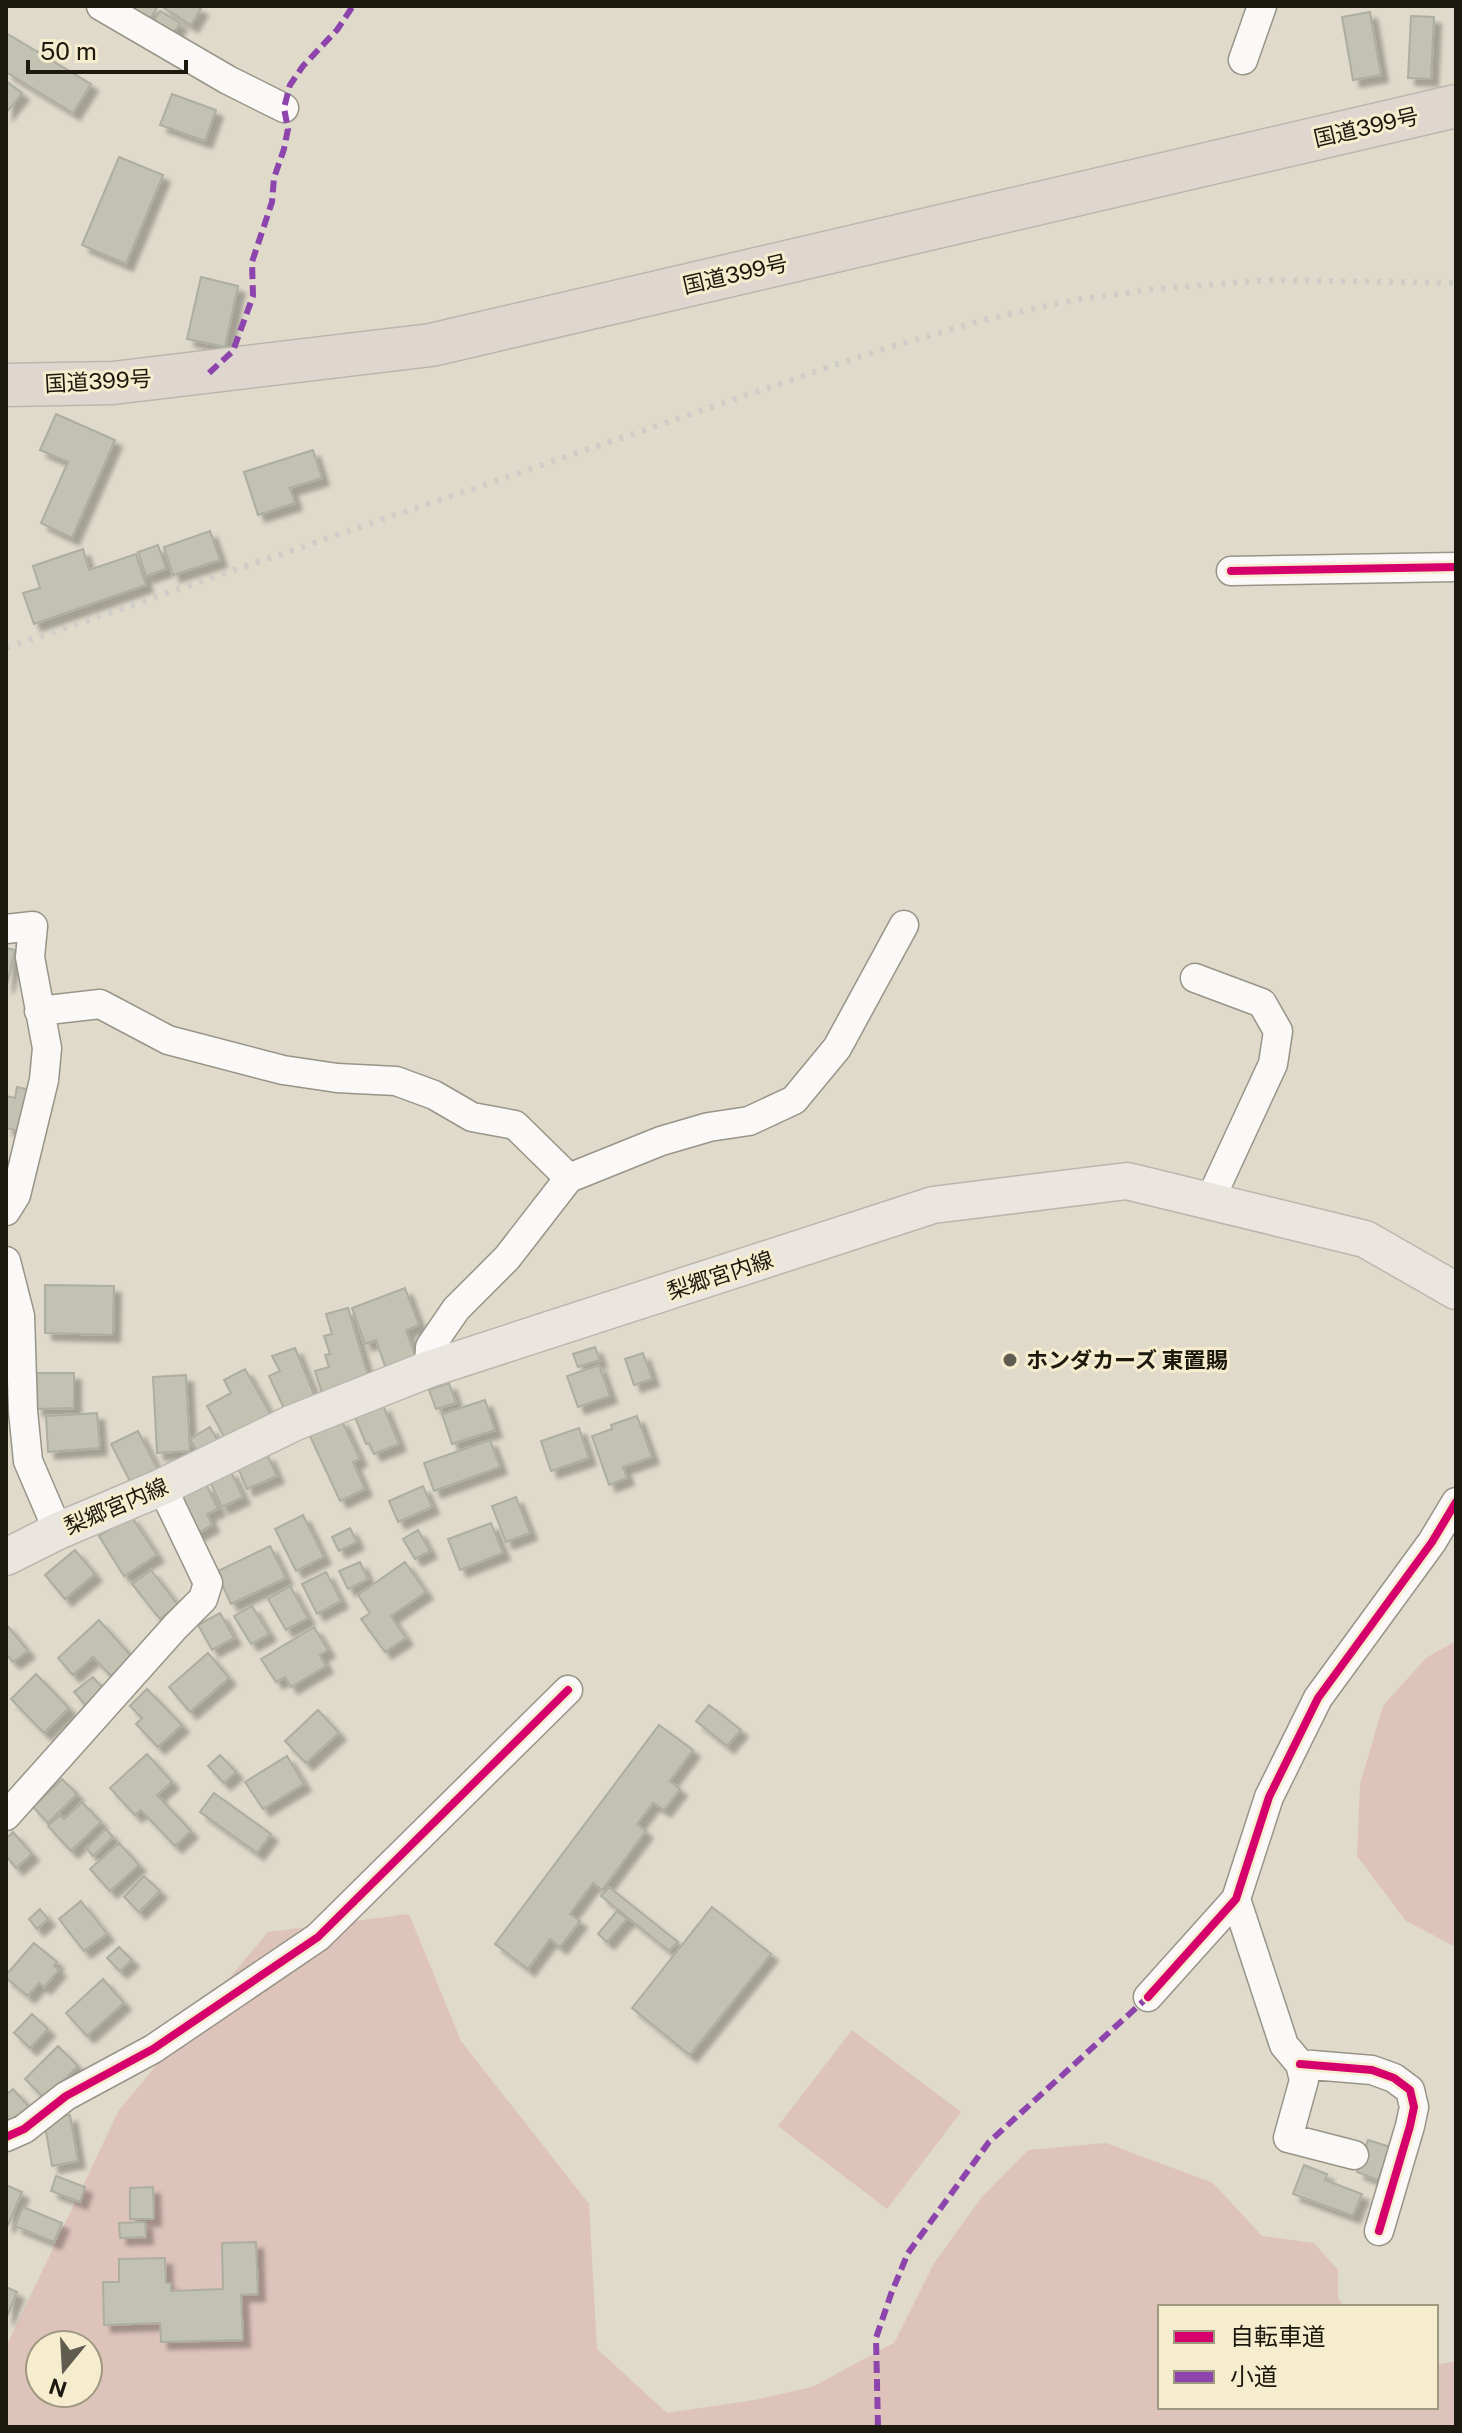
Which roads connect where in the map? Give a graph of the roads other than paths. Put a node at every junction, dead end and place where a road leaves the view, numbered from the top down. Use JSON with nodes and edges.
{"nodes":[{"id":1,"x":101,"y":6,"type":"edge"},
{"id":2,"x":1262,"y":6,"type":"edge"},
{"id":3,"x":1243,"y":60,"type":"dead end"},
{"id":4,"x":1456,"y":106,"type":"edge"},
{"id":5,"x":284,"y":108,"type":"dead end"},
{"id":6,"x":6,"y":385,"type":"edge"},
{"id":7,"x":1456,"y":567,"type":"edge"},
{"id":8,"x":1231,"y":571,"type":"dead end"},
{"id":9,"x":904,"y":925,"type":"dead end"},
{"id":10,"x":6,"y":929,"type":"edge"},
{"id":11,"x":1195,"y":978,"type":"dead end"},
{"id":12,"x":39,"y":1011,"type":"junction"},
{"id":13,"x":569,"y":1178,"type":"junction"},
{"id":14,"x":1210,"y":1200,"type":"junction"},
{"id":15,"x":6,"y":1211,"type":"edge"},
{"id":16,"x":6,"y":1261,"type":"edge"},
{"id":17,"x":1456,"y":1291,"type":"edge"},
{"id":18,"x":429,"y":1369,"type":"junction"},
{"id":19,"x":162,"y":1487,"type":"junction"},
{"id":20,"x":1456,"y":1502,"type":"edge"},
{"id":21,"x":58,"y":1531,"type":"junction"},
{"id":22,"x":6,"y":1557,"type":"edge"},
{"id":23,"x":568,"y":1690,"type":"dead end"},
{"id":24,"x":6,"y":1816,"type":"edge"},
{"id":25,"x":1236,"y":1899,"type":"junction"},
{"id":26,"x":1148,"y":1997,"type":"dead end"},
{"id":27,"x":1300,"y":2064,"type":"junction"},
{"id":28,"x":6,"y":2137,"type":"edge"},
{"id":29,"x":1354,"y":2155,"type":"dead end"},
{"id":30,"x":1379,"y":2231,"type":"dead end"}],
"edges":[{"from":1,"to":5,"type":"street"},
{"from":2,"to":3,"type":"street"},
{"from":4,"to":6,"type":"highway","name":"国道399号"},
{"from":7,"to":8,"type":"street"},
{"from":9,"to":13,"type":"street"},
{"from":10,"to":12,"type":"street"},
{"from":11,"to":14,"type":"street"},
{"from":12,"to":13,"type":"street"},
{"from":12,"to":15,"type":"street"},
{"from":13,"to":18,"type":"street"},
{"from":14,"to":17,"type":"main road","name":"梨郷宮内線"},
{"from":14,"to":18,"type":"main road","name":"梨郷宮内線"},
{"from":16,"to":21,"type":"street"},
{"from":18,"to":19,"type":"main road","name":"梨郷宮内線"},
{"from":19,"to":21,"type":"main road","name":"梨郷宮内線"},
{"from":19,"to":24,"type":"street"},
{"from":20,"to":25,"type":"street"},
{"from":21,"to":22,"type":"main road","name":"梨郷宮内線"},
{"from":23,"to":28,"type":"street"},
{"from":25,"to":26,"type":"street"},
{"from":25,"to":27,"type":"street"},
{"from":27,"to":29,"type":"street"},
{"from":27,"to":30,"type":"street"}]}
